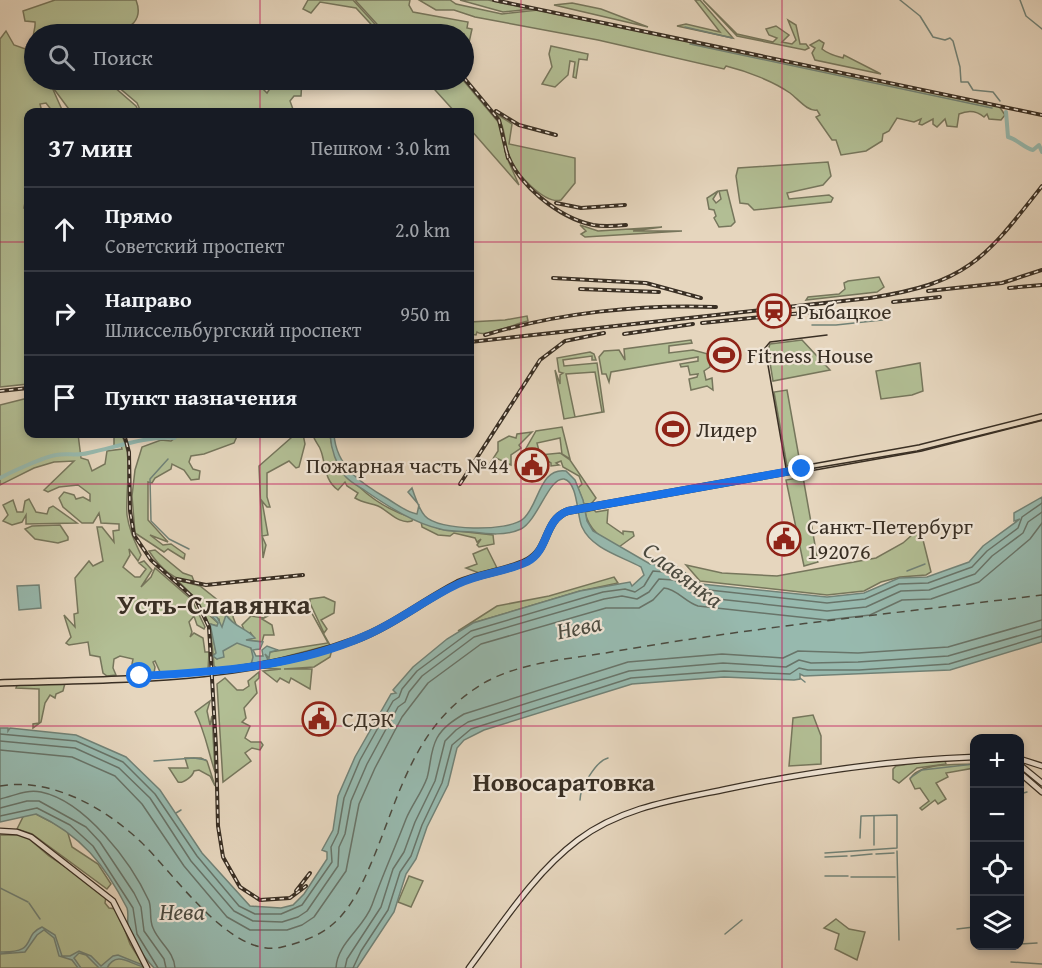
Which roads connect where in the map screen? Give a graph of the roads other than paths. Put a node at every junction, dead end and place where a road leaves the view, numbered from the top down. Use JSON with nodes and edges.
{"nodes":[{"id":1,"x":1042,"y":419,"type":"edge"},
{"id":2,"x":0,"y":683,"type":"edge"},
{"id":3,"x":970,"y":756,"type":"edge"},
{"id":4,"x":1024,"y":760,"type":"edge"},
{"id":5,"x":1042,"y":766,"type":"edge"},
{"id":6,"x":1024,"y":770,"type":"edge"},
{"id":7,"x":1024,"y":776,"type":"edge"},
{"id":8,"x":1042,"y":784,"type":"edge"},
{"id":9,"x":1042,"y":792,"type":"edge"},
{"id":10,"x":0,"y":831,"type":"edge"},
{"id":11,"x":146,"y":966,"type":"edge"},
{"id":12,"x":469,"y":968,"type":"edge"}],
"edges":[{"from":1,"to":2,"type":"main road"},
{"from":3,"to":12,"type":"main road"},
{"from":4,"to":5,"type":"main road"},
{"from":6,"to":8,"type":"main road"},
{"from":7,"to":9,"type":"main road"},
{"from":10,"to":11,"type":"main road"}]}
